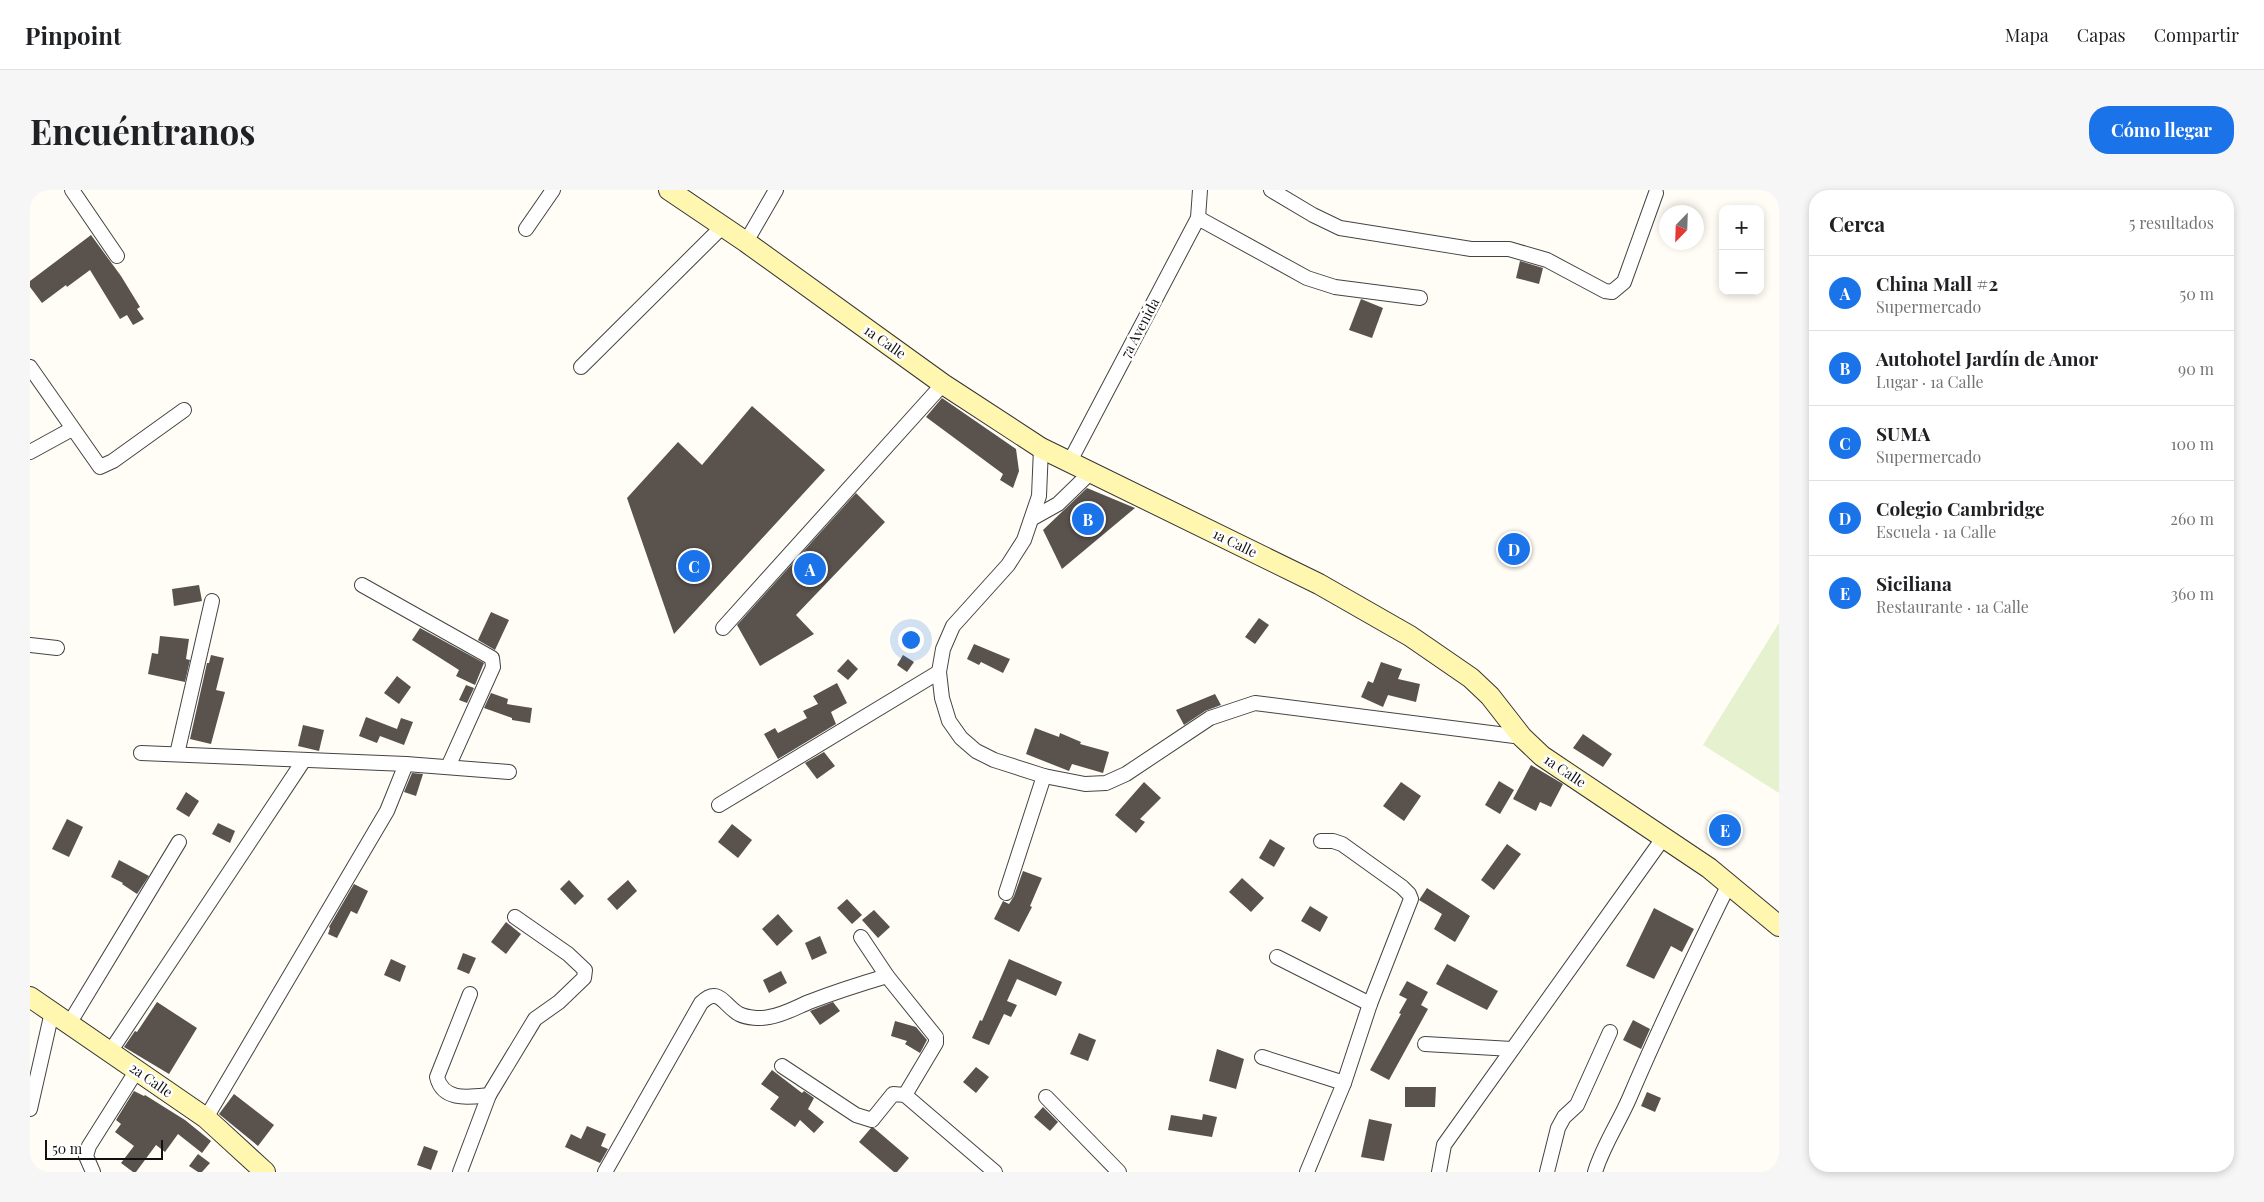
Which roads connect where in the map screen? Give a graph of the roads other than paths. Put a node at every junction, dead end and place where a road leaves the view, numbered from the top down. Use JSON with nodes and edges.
{"nodes":[{"id":1,"x":72,"y":190,"type":"edge"},
{"id":2,"x":553,"y":190,"type":"edge"},
{"id":3,"x":669,"y":190,"type":"edge"},
{"id":4,"x":776,"y":190,"type":"edge"},
{"id":5,"x":1200,"y":190,"type":"edge"},
{"id":6,"x":1271,"y":190,"type":"edge"},
{"id":7,"x":1656,"y":193,"type":"dead end"},
{"id":8,"x":1198,"y":218,"type":"junction"},
{"id":9,"x":722,"y":227,"type":"junction"},
{"id":10,"x":526,"y":229,"type":"dead end"},
{"id":11,"x":746,"y":242,"type":"junction"},
{"id":12,"x":117,"y":256,"type":"dead end"},
{"id":13,"x":1420,"y":298,"type":"dead end"},
{"id":14,"x":30,"y":367,"type":"edge"},
{"id":15,"x":581,"y":367,"type":"dead end"},
{"id":16,"x":943,"y":384,"type":"junction"},
{"id":17,"x":184,"y":410,"type":"dead end"},
{"id":18,"x":72,"y":429,"type":"junction"},
{"id":19,"x":1041,"y":448,"type":"junction"},
{"id":20,"x":30,"y":452,"type":"edge"},
{"id":21,"x":1069,"y":463,"type":"junction"},
{"id":22,"x":1090,"y":473,"type":"junction"},
{"id":23,"x":1033,"y":518,"type":"junction"},
{"id":24,"x":362,"y":585,"type":"dead end"},
{"id":25,"x":212,"y":601,"type":"dead end"},
{"id":26,"x":723,"y":628,"type":"dead end"},
{"id":27,"x":30,"y":645,"type":"edge"},
{"id":28,"x":57,"y":648,"type":"dead end"},
{"id":29,"x":939,"y":672,"type":"junction"},
{"id":30,"x":1522,"y":737,"type":"junction"},
{"id":31,"x":141,"y":753,"type":"dead end"},
{"id":32,"x":177,"y":754,"type":"junction"},
{"id":33,"x":304,"y":760,"type":"junction"},
{"id":34,"x":406,"y":764,"type":"junction"},
{"id":35,"x":448,"y":768,"type":"junction"},
{"id":36,"x":509,"y":772,"type":"dead end"},
{"id":37,"x":1044,"y":776,"type":"junction"},
{"id":38,"x":719,"y":805,"type":"dead end"},
{"id":39,"x":1664,"y":837,"type":"junction"},
{"id":40,"x":1321,"y":840,"type":"dead end"},
{"id":41,"x":179,"y":842,"type":"dead end"},
{"id":42,"x":1729,"y":884,"type":"junction"},
{"id":43,"x":1006,"y":893,"type":"dead end"},
{"id":44,"x":515,"y":917,"type":"dead end"},
{"id":45,"x":1778,"y":922,"type":"edge"},
{"id":46,"x":861,"y":937,"type":"dead end"},
{"id":47,"x":1277,"y":957,"type":"dead end"},
{"id":48,"x":887,"y":976,"type":"junction"},
{"id":49,"x":470,"y":994,"type":"dead end"},
{"id":50,"x":30,"y":997,"type":"edge"},
{"id":51,"x":1370,"y":1004,"type":"junction"},
{"id":52,"x":52,"y":1012,"type":"junction"},
{"id":53,"x":69,"y":1024,"type":"junction"},
{"id":54,"x":1610,"y":1032,"type":"dead end"},
{"id":55,"x":1425,"y":1044,"type":"dead end"},
{"id":56,"x":1512,"y":1049,"type":"junction"},
{"id":57,"x":110,"y":1052,"type":"junction"},
{"id":58,"x":1262,"y":1057,"type":"dead end"},
{"id":59,"x":782,"y":1066,"type":"dead end"},
{"id":60,"x":136,"y":1070,"type":"junction"},
{"id":61,"x":1344,"y":1084,"type":"junction"},
{"id":62,"x":489,"y":1095,"type":"junction"},
{"id":63,"x":905,"y":1095,"type":"junction"},
{"id":64,"x":1046,"y":1097,"type":"dead end"},
{"id":65,"x":30,"y":1110,"type":"edge"},
{"id":66,"x":206,"y":1118,"type":"junction"},
{"id":67,"x":93,"y":1172,"type":"edge"},
{"id":68,"x":265,"y":1172,"type":"edge"},
{"id":69,"x":460,"y":1172,"type":"edge"},
{"id":70,"x":605,"y":1172,"type":"edge"},
{"id":71,"x":995,"y":1172,"type":"edge"},
{"id":72,"x":1119,"y":1172,"type":"edge"},
{"id":73,"x":1307,"y":1172,"type":"edge"},
{"id":74,"x":1438,"y":1172,"type":"edge"},
{"id":75,"x":1547,"y":1172,"type":"edge"},
{"id":76,"x":1595,"y":1172,"type":"edge"}],
"edges":[{"from":1,"to":12,"type":"street"},
{"from":2,"to":10,"type":"street"},
{"from":3,"to":9,"type":"main road","name":"1a Calle"},
{"from":4,"to":11,"type":"street"},
{"from":5,"to":8,"type":"street","name":"7a Avenida"},
{"from":6,"to":7,"type":"street"},
{"from":8,"to":13,"type":"street"},
{"from":8,"to":21,"type":"street","name":"7a Avenida"},
{"from":9,"to":11,"type":"main road","name":"1a Calle"},
{"from":9,"to":15,"type":"street"},
{"from":11,"to":16,"type":"main road","name":"1a Calle"},
{"from":14,"to":18,"type":"street"},
{"from":16,"to":19,"type":"main road","name":"1a Calle"},
{"from":16,"to":26,"type":"street"},
{"from":17,"to":18,"type":"street"},
{"from":18,"to":20,"type":"street"},
{"from":19,"to":21,"type":"main road","name":"1a Calle"},
{"from":19,"to":23,"type":"street"},
{"from":21,"to":22,"type":"main road","name":"1a Calle"},
{"from":22,"to":23,"type":"street"},
{"from":22,"to":30,"type":"main road","name":"1a Calle"},
{"from":23,"to":29,"type":"street"},
{"from":24,"to":35,"type":"street"},
{"from":25,"to":32,"type":"street"},
{"from":27,"to":28,"type":"street"},
{"from":29,"to":37,"type":"street"},
{"from":29,"to":38,"type":"street"},
{"from":30,"to":37,"type":"street"},
{"from":30,"to":39,"type":"main road","name":"1a Calle"},
{"from":31,"to":32,"type":"street"},
{"from":32,"to":33,"type":"street"},
{"from":33,"to":34,"type":"street"},
{"from":33,"to":57,"type":"street"},
{"from":34,"to":35,"type":"street"},
{"from":34,"to":66,"type":"street"},
{"from":35,"to":36,"type":"street"},
{"from":37,"to":43,"type":"street"},
{"from":39,"to":42,"type":"main road","name":"1a Calle"},
{"from":39,"to":56,"type":"street"},
{"from":40,"to":51,"type":"street"},
{"from":41,"to":53,"type":"street"},
{"from":42,"to":45,"type":"main road","name":"1a Calle"},
{"from":42,"to":76,"type":"street"},
{"from":44,"to":62,"type":"street"},
{"from":46,"to":48,"type":"street"},
{"from":47,"to":51,"type":"street"},
{"from":48,"to":63,"type":"street"},
{"from":48,"to":70,"type":"street"},
{"from":49,"to":62,"type":"street"},
{"from":50,"to":52,"type":"main road","name":"2a Calle"},
{"from":51,"to":61,"type":"street"},
{"from":52,"to":53,"type":"main road","name":"2a Calle"},
{"from":52,"to":65,"type":"street"},
{"from":53,"to":57,"type":"main road","name":"2a Calle"},
{"from":54,"to":75,"type":"street"},
{"from":55,"to":56,"type":"street"},
{"from":56,"to":74,"type":"street"},
{"from":57,"to":60,"type":"main road","name":"2a Calle"},
{"from":58,"to":61,"type":"street"},
{"from":59,"to":63,"type":"street"},
{"from":60,"to":66,"type":"main road","name":"2a Calle"},
{"from":60,"to":67,"type":"street"},
{"from":61,"to":73,"type":"street"},
{"from":62,"to":69,"type":"street"},
{"from":63,"to":71,"type":"street"},
{"from":64,"to":72,"type":"street"},
{"from":66,"to":68,"type":"main road","name":"2a Calle"}]}
